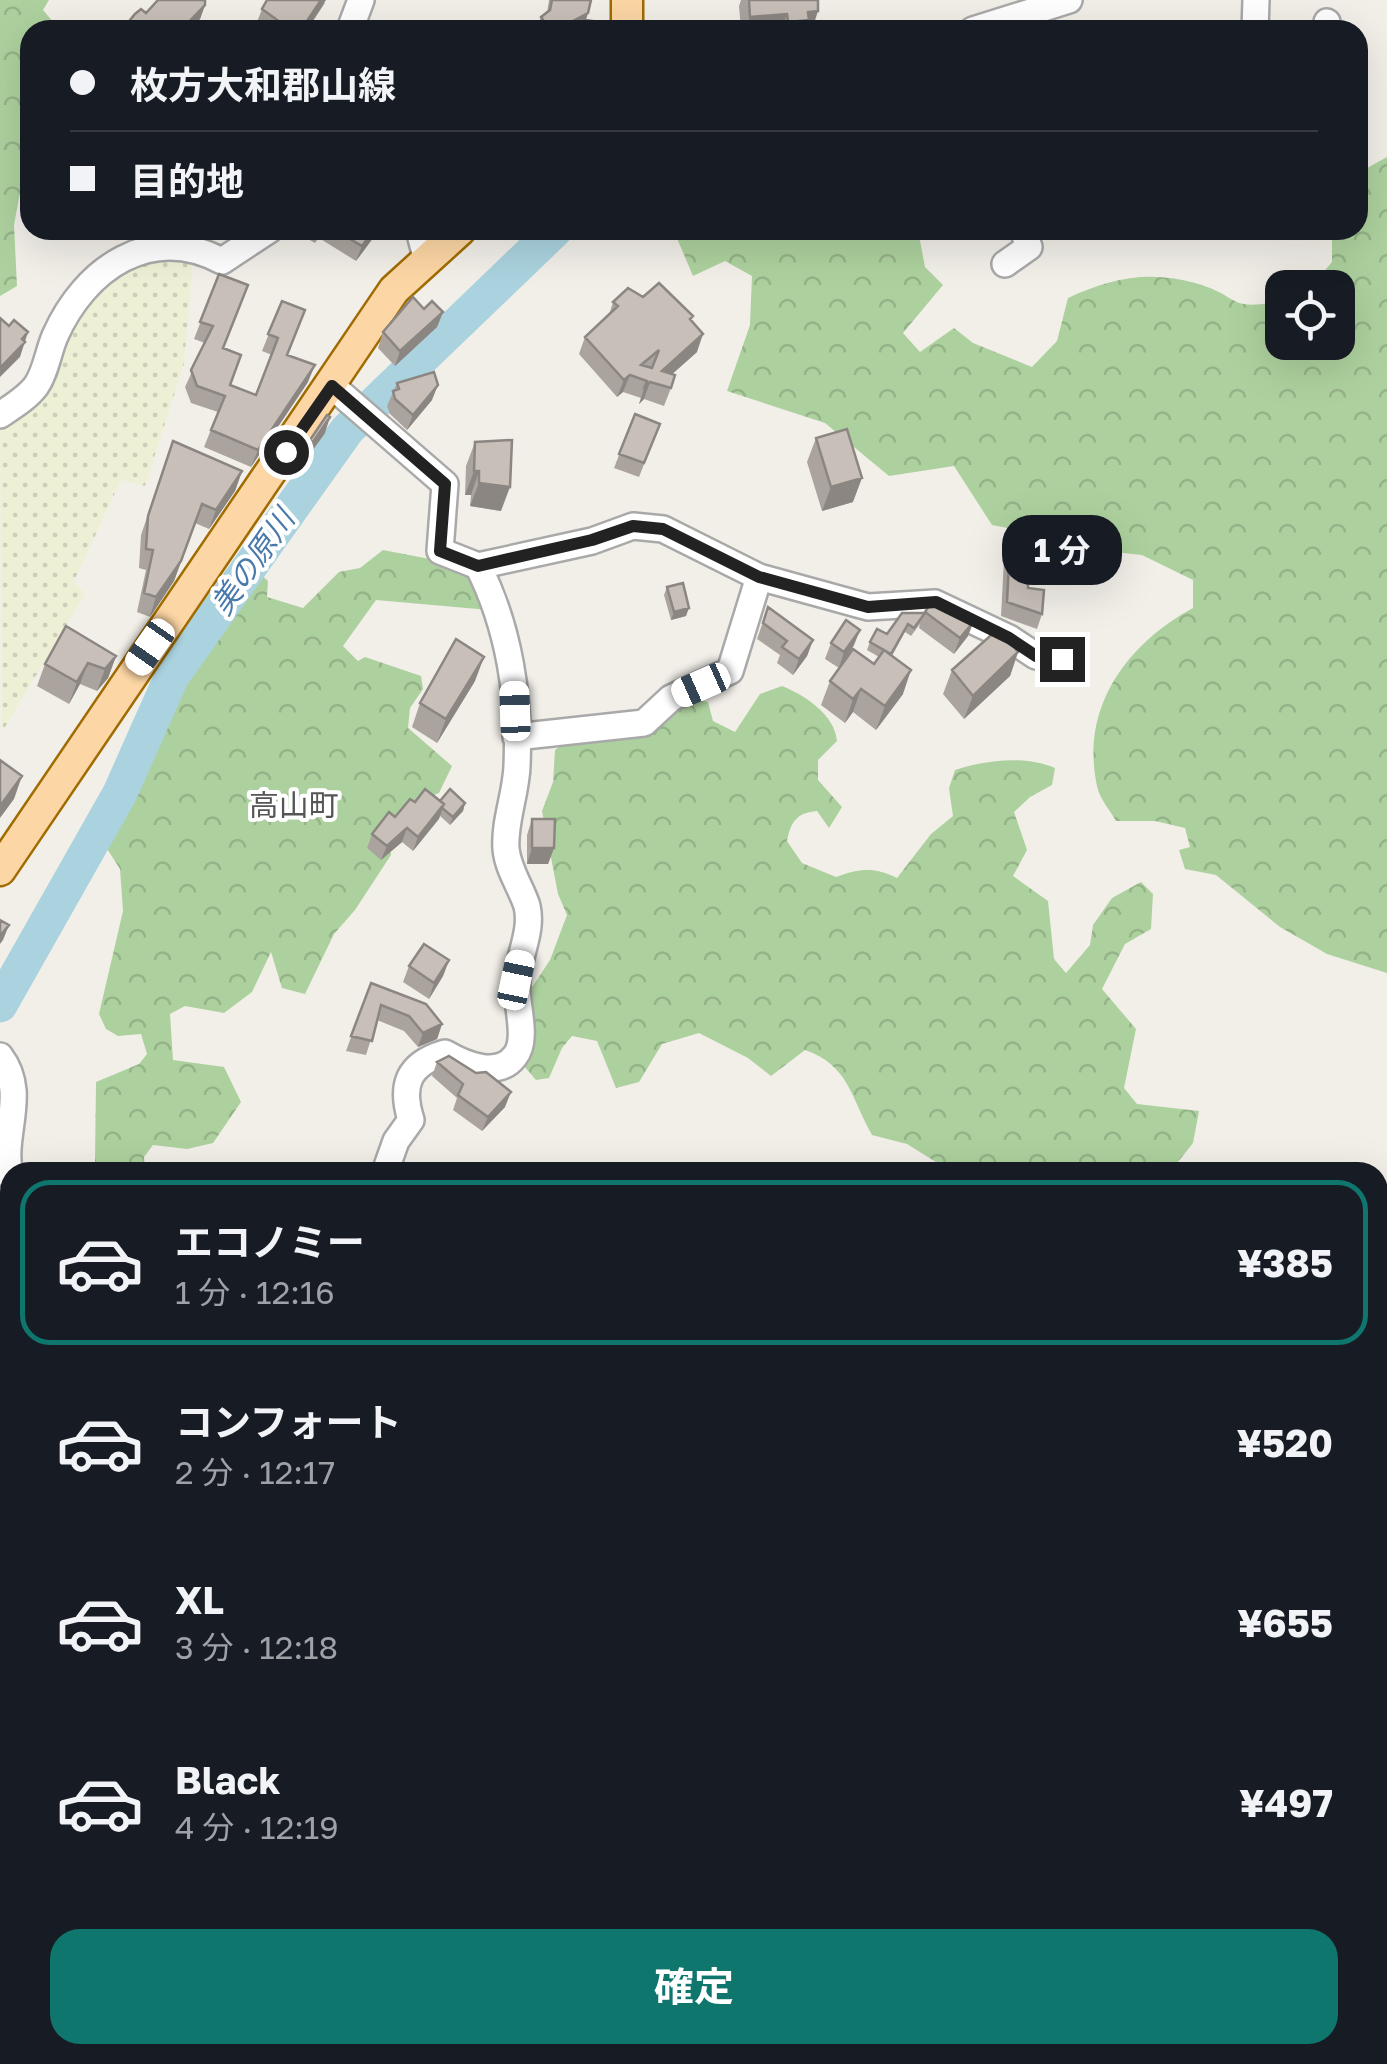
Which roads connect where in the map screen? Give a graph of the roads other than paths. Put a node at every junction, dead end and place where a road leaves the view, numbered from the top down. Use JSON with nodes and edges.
{"nodes":[{"id":1,"x":1069,"y":0,"type":"edge"},
{"id":2,"x":1010,"y":20,"type":"edge"},
{"id":3,"x":253,"y":240,"type":"edge"},
{"id":4,"x":1027,"y":240,"type":"edge"},
{"id":5,"x":422,"y":243,"type":"edge"},
{"id":6,"x":1005,"y":264,"type":"dead end"},
{"id":7,"x":342,"y":394,"type":"junction"},
{"id":8,"x":0,"y":416,"type":"edge"},
{"id":9,"x":478,"y":566,"type":"junction"},
{"id":10,"x":759,"y":577,"type":"junction"},
{"id":11,"x":1062,"y":659,"type":"dead end"},
{"id":12,"x":516,"y":737,"type":"junction"},
{"id":13,"x":0,"y":870,"type":"edge"},
{"id":14,"x":0,"y":1056,"type":"edge"},
{"id":15,"x":8,"y":1162,"type":"edge"},
{"id":16,"x":388,"y":1162,"type":"edge"}],
"edges":[{"from":1,"to":2,"type":"street"},
{"from":3,"to":8,"type":"street"},
{"from":4,"to":6,"type":"street"},
{"from":5,"to":7,"type":"main road"},
{"from":7,"to":9,"type":"street"},
{"from":7,"to":13,"type":"main road"},
{"from":9,"to":10,"type":"street"},
{"from":9,"to":12,"type":"street"},
{"from":10,"to":11,"type":"street"},
{"from":10,"to":12,"type":"street"},
{"from":12,"to":16,"type":"street"},
{"from":14,"to":15,"type":"street"}]}
